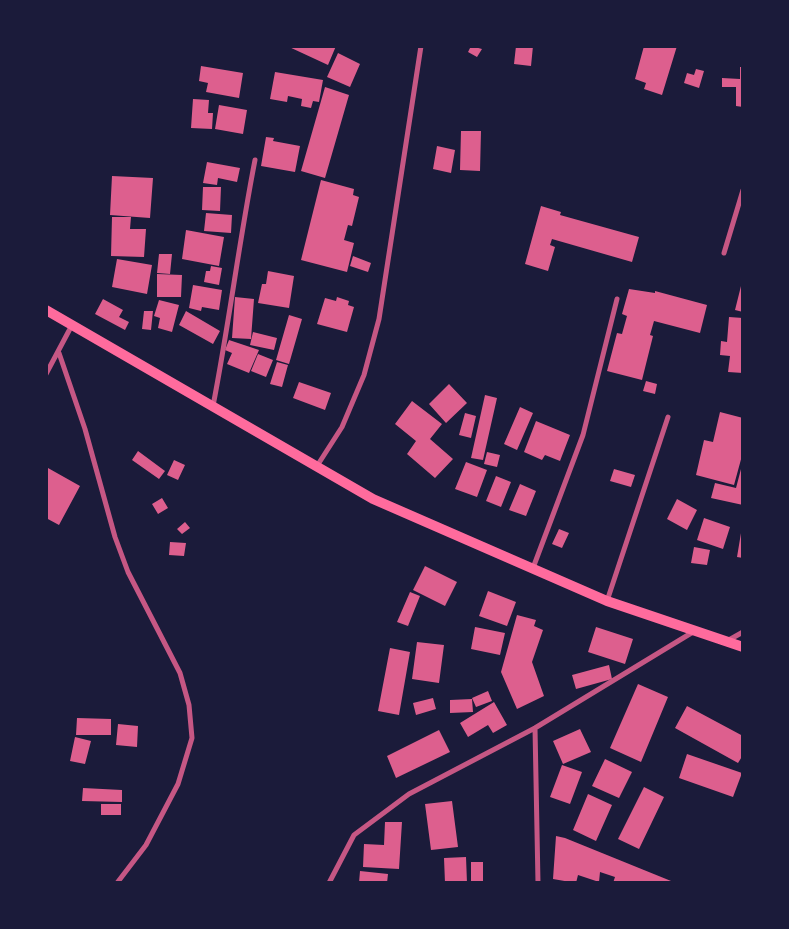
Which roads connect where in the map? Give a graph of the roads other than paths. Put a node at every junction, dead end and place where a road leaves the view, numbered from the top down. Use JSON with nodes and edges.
{"nodes":[{"id":1,"x":421,"y":46,"type":"edge"},
{"id":2,"x":256,"y":160,"type":"dead end"},
{"id":3,"x":743,"y":190,"type":"edge"},
{"id":4,"x":724,"y":253,"type":"dead end"},
{"id":5,"x":617,"y":299,"type":"dead end"},
{"id":6,"x":46,"y":310,"type":"edge"},
{"id":7,"x":72,"y":325,"type":"junction"},
{"id":8,"x":58,"y":354,"type":"junction"},
{"id":9,"x":46,"y":374,"type":"edge"},
{"id":10,"x":212,"y":406,"type":"junction"},
{"id":11,"x":668,"y":417,"type":"dead end"},
{"id":12,"x":317,"y":467,"type":"junction"},
{"id":13,"x":533,"y":568,"type":"junction"},
{"id":14,"x":607,"y":601,"type":"junction"},
{"id":15,"x":693,"y":632,"type":"junction"},
{"id":16,"x":743,"y":632,"type":"edge"},
{"id":17,"x":727,"y":641,"type":"junction"},
{"id":18,"x":743,"y":648,"type":"edge"},
{"id":19,"x":535,"y":728,"type":"junction"},
{"id":20,"x":117,"y":883,"type":"edge"},
{"id":21,"x":329,"y":883,"type":"edge"},
{"id":22,"x":538,"y":883,"type":"edge"}],
"edges":[{"from":1,"to":12,"type":"street"},
{"from":2,"to":10,"type":"street"},
{"from":3,"to":4,"type":"street"},
{"from":5,"to":13,"type":"street"},
{"from":6,"to":7,"type":"main road"},
{"from":7,"to":8,"type":"street"},
{"from":7,"to":10,"type":"main road"},
{"from":8,"to":9,"type":"street"},
{"from":8,"to":20,"type":"street"},
{"from":10,"to":12,"type":"main road"},
{"from":11,"to":14,"type":"street"},
{"from":12,"to":13,"type":"main road"},
{"from":13,"to":14,"type":"main road"},
{"from":14,"to":15,"type":"main road"},
{"from":15,"to":17,"type":"main road"},
{"from":15,"to":19,"type":"street"},
{"from":16,"to":17,"type":"street"},
{"from":17,"to":18,"type":"main road"},
{"from":19,"to":21,"type":"street"},
{"from":19,"to":22,"type":"street"}]}
